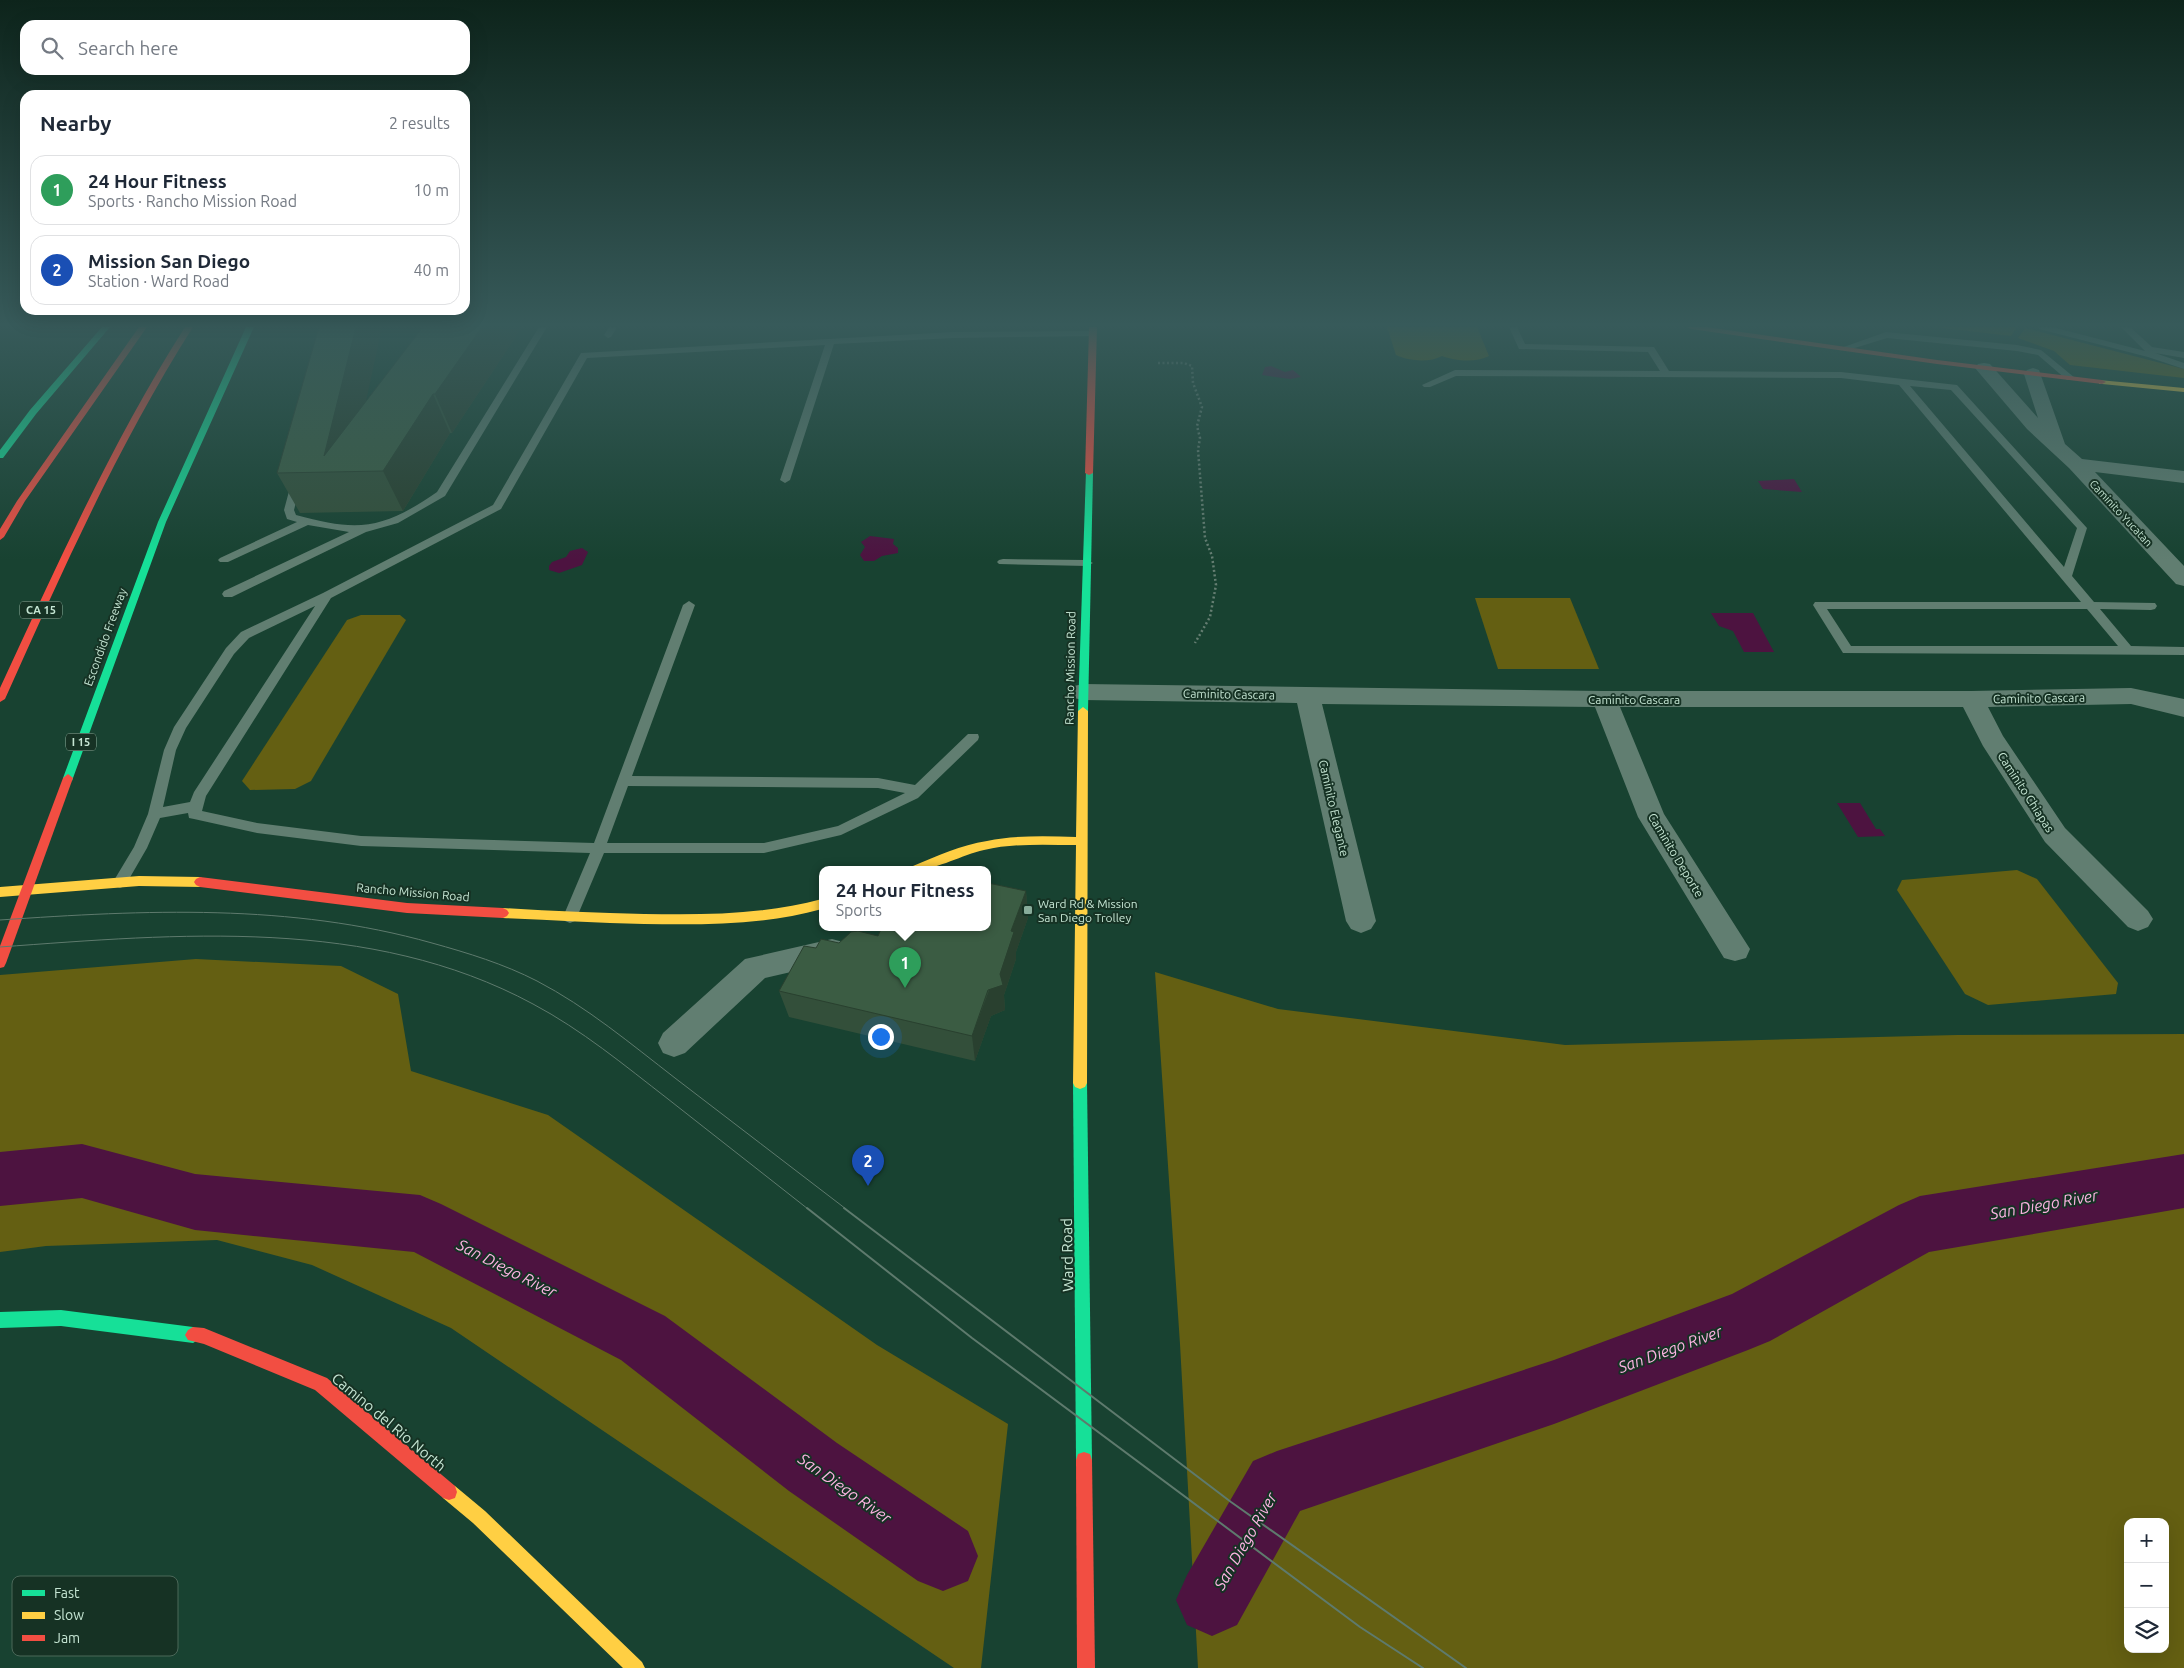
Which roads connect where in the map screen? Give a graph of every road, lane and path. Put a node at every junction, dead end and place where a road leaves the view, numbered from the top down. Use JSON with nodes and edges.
{"nodes":[{"id":1,"x":39,"y":405,"type":"edge"},
{"id":2,"x":88,"y":405,"type":"edge"},
{"id":3,"x":142,"y":405,"type":"edge"},
{"id":4,"x":215,"y":405,"type":"edge"},
{"id":5,"x":495,"y":405,"type":"edge"},
{"id":6,"x":555,"y":405,"type":"edge"},
{"id":7,"x":810,"y":405,"type":"edge"},
{"id":8,"x":1091,"y":405,"type":"edge"},
{"id":9,"x":1203,"y":405,"type":"edge"},
{"id":10,"x":1920,"y":405,"type":"edge"},
{"id":11,"x":1970,"y":405,"type":"edge"},
{"id":12,"x":2016,"y":405,"type":"edge"},
{"id":13,"x":2043,"y":405,"type":"edge"},
{"id":14,"x":2057,"y":447,"type":"junction"},
{"id":15,"x":0,"y":456,"type":"edge"},
{"id":16,"x":2076,"y":464,"type":"junction"},
{"id":17,"x":299,"y":472,"type":"edge"},
{"id":18,"x":2184,"y":477,"type":"edge"},
{"id":19,"x":786,"y":480,"type":"dead end"},
{"id":20,"x":308,"y":522,"type":"junction"},
{"id":21,"x":363,"y":529,"type":"junction"},
{"id":22,"x":0,"y":537,"type":"edge"},
{"id":23,"x":224,"y":560,"type":"dead end"},
{"id":24,"x":1003,"y":562,"type":"dead end"},
{"id":25,"x":1087,"y":563,"type":"junction"},
{"id":26,"x":2066,"y":577,"type":"junction"},
{"id":27,"x":2184,"y":579,"type":"edge"},
{"id":28,"x":228,"y":594,"type":"dead end"},
{"id":29,"x":327,"y":596,"type":"junction"},
{"id":30,"x":689,"y":605,"type":"dead end"},
{"id":31,"x":2091,"y":606,"type":"junction"},
{"id":32,"x":2151,"y":606,"type":"dead end"},
{"id":33,"x":1195,"y":644,"type":"dead end"},
{"id":34,"x":2128,"y":650,"type":"junction"},
{"id":35,"x":2184,"y":651,"type":"edge"},
{"id":36,"x":1083,"y":692,"type":"junction"},
{"id":37,"x":1307,"y":695,"type":"junction"},
{"id":38,"x":0,"y":699,"type":"edge"},
{"id":39,"x":1604,"y":699,"type":"junction"},
{"id":40,"x":1970,"y":699,"type":"junction"},
{"id":41,"x":2184,"y":708,"type":"edge"},
{"id":42,"x":973,"y":737,"type":"dead end"},
{"id":43,"x":623,"y":781,"type":"junction"},
{"id":44,"x":918,"y":790,"type":"junction"},
{"id":45,"x":196,"y":806,"type":"junction"},
{"id":46,"x":155,"y":814,"type":"junction"},
{"id":47,"x":1082,"y":841,"type":"junction"},
{"id":48,"x":598,"y":848,"type":"junction"},
{"id":49,"x":924,"y":866,"type":"edge"},
{"id":50,"x":120,"y":882,"type":"junction"},
{"id":51,"x":0,"y":892,"type":"edge"},
{"id":52,"x":819,"y":905,"type":"edge"},
{"id":53,"x":570,"y":917,"type":"junction"},
{"id":54,"x":2138,"y":919,"type":"dead end"},
{"id":55,"x":1361,"y":921,"type":"dead end"},
{"id":56,"x":1735,"y":949,"type":"dead end"},
{"id":57,"x":832,"y":951,"type":"edge"},
{"id":58,"x":0,"y":963,"type":"edge"},
{"id":59,"x":674,"y":1043,"type":"dead end"},
{"id":60,"x":0,"y":1320,"type":"edge"},
{"id":61,"x":636,"y":1668,"type":"edge"},
{"id":62,"x":1086,"y":1668,"type":"edge"}],
"edges":[{"from":1,"to":15,"type":"main road"},
{"from":2,"to":22,"type":"main road"},
{"from":3,"to":38,"type":"main road","number":"CA 15"},
{"from":4,"to":58,"type":"main road","name":"Escondido Freeway","number":"I 15"},
{"from":5,"to":21,"type":"lane"},
{"from":6,"to":29,"type":"lane"},
{"from":7,"to":19,"type":"lane"},
{"from":8,"to":25,"type":"main road","name":"Rancho Mission Road"},
{"from":9,"to":33,"type":"path"},
{"from":10,"to":26,"type":"lane"},
{"from":11,"to":26,"type":"lane"},
{"from":12,"to":14,"type":"street","name":"Caminito Yucatan"},
{"from":13,"to":14,"type":"street","name":"Caminito Yucatan"},
{"from":14,"to":16,"type":"street","name":"Caminito Yucatan"},
{"from":16,"to":18,"type":"street"},
{"from":16,"to":27,"type":"street","name":"Caminito Yucatan"},
{"from":17,"to":20,"type":"lane"},
{"from":20,"to":21,"type":"lane"},
{"from":20,"to":23,"type":"lane"},
{"from":21,"to":28,"type":"lane"},
{"from":24,"to":25,"type":"lane"},
{"from":25,"to":36,"type":"main road","name":"Rancho Mission Road"},
{"from":26,"to":31,"type":"lane"},
{"from":29,"to":45,"type":"lane"},
{"from":29,"to":46,"type":"lane"},
{"from":30,"to":43,"type":"lane"},
{"from":31,"to":32,"type":"lane"},
{"from":31,"to":34,"type":"lane"},
{"from":31,"to":34,"type":"lane"},
{"from":34,"to":35,"type":"lane"},
{"from":36,"to":37,"type":"street","name":"Caminito Cascara"},
{"from":36,"to":47,"type":"main road","name":"Rancho Mission Road"},
{"from":37,"to":39,"type":"street","name":"Caminito Cascara"},
{"from":37,"to":55,"type":"street","name":"Caminito Elegante"},
{"from":39,"to":40,"type":"street","name":"Caminito Cascara"},
{"from":39,"to":56,"type":"street","name":"Caminito Deporte"},
{"from":40,"to":41,"type":"street","name":"Caminito Cascara"},
{"from":40,"to":54,"type":"street","name":"Caminito Chiapas"},
{"from":42,"to":44,"type":"lane"},
{"from":43,"to":44,"type":"lane"},
{"from":43,"to":48,"type":"lane"},
{"from":44,"to":48,"type":"lane"},
{"from":45,"to":46,"type":"lane"},
{"from":45,"to":48,"type":"lane"},
{"from":46,"to":50,"type":"lane"},
{"from":47,"to":49,"type":"main road"},
{"from":47,"to":62,"type":"main road","name":"Ward Road"},
{"from":48,"to":53,"type":"lane"},
{"from":50,"to":51,"type":"main road","name":"Rancho Mission Road"},
{"from":50,"to":53,"type":"main road","name":"Rancho Mission Road"},
{"from":52,"to":53,"type":"main road","name":"Rancho Mission Road"},
{"from":57,"to":59,"type":"street"},
{"from":60,"to":61,"type":"main road","name":"Camino del Rio North"}]}
